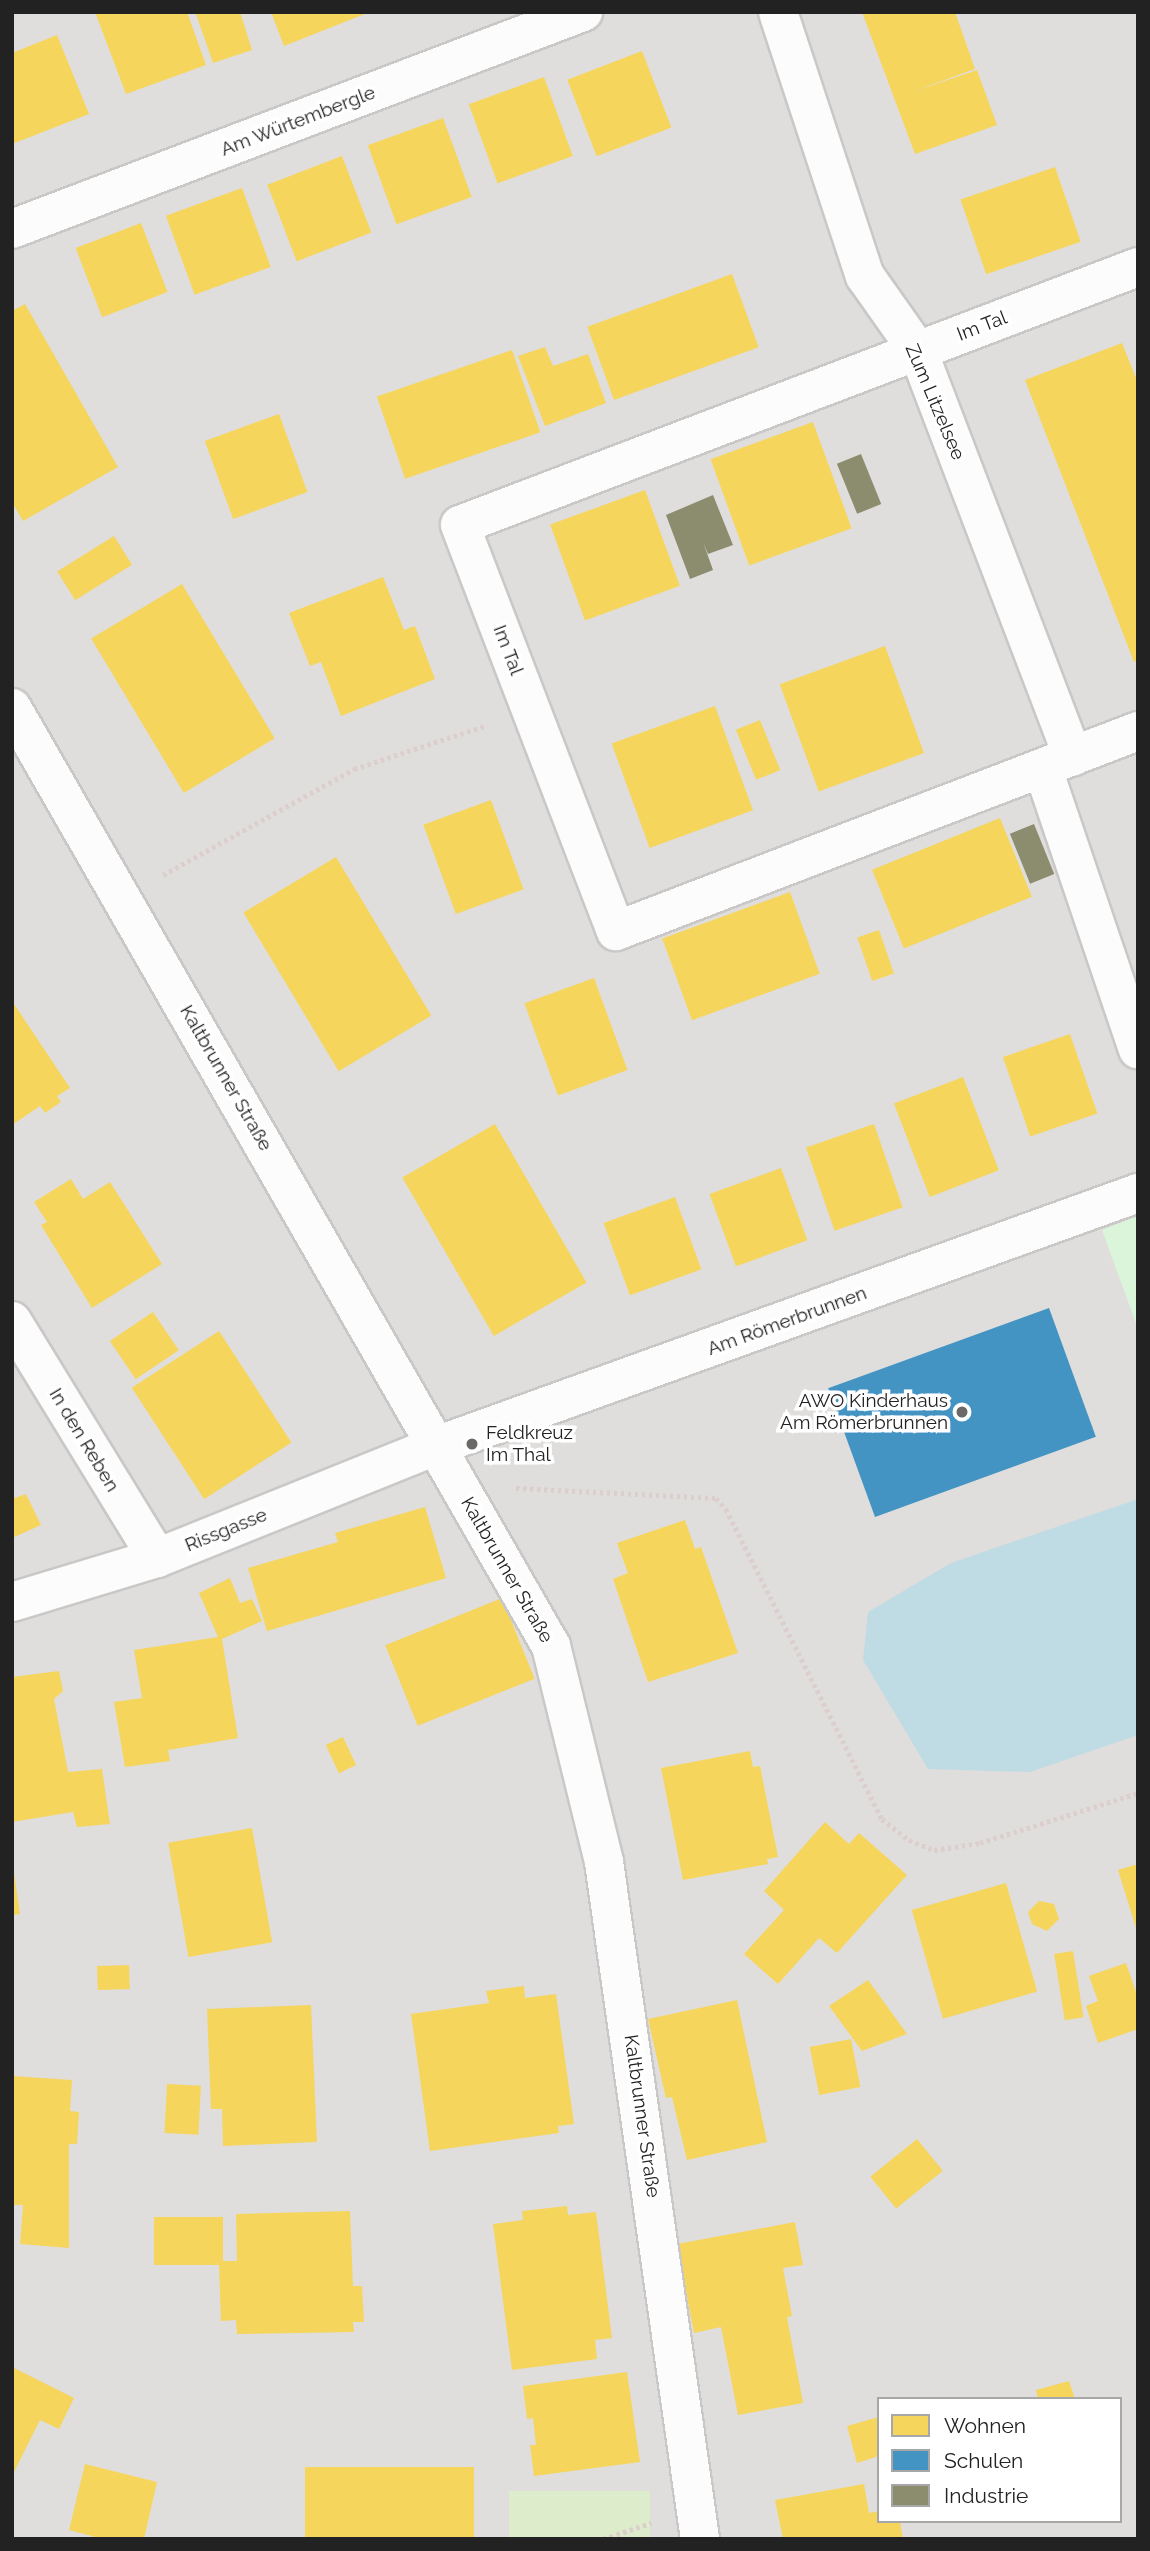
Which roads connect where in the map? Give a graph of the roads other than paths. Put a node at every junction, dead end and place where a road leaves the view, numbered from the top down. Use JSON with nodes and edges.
{"nodes":[{"id":1,"x":583,"y":12,"type":"edge"},
{"id":2,"x":778,"y":12,"type":"edge"},
{"id":3,"x":12,"y":229,"type":"edge"},
{"id":4,"x":1138,"y":267,"type":"edge"},
{"id":5,"x":918,"y":351,"type":"junction"},
{"id":6,"x":12,"y":708,"type":"edge"},
{"id":7,"x":1138,"y":731,"type":"edge"},
{"id":8,"x":1058,"y":763,"type":"junction"},
{"id":9,"x":1138,"y":1049,"type":"edge"},
{"id":10,"x":1138,"y":1193,"type":"edge"},
{"id":11,"x":12,"y":1321,"type":"edge"},
{"id":12,"x":436,"y":1446,"type":"junction"},
{"id":13,"x":157,"y":1558,"type":"junction"},
{"id":14,"x":12,"y":1602,"type":"edge"},
{"id":15,"x":700,"y":2539,"type":"edge"}],
"edges":[{"from":1,"to":3,"type":"street","name":"Am Würtembergle"},
{"from":2,"to":5,"type":"street","name":"Zum Litzelsee"},
{"from":4,"to":5,"type":"street","name":"Im Tal"},
{"from":5,"to":8,"type":"street","name":"Zum Litzelsee"},
{"from":5,"to":8,"type":"street","name":"Im Tal"},
{"from":6,"to":12,"type":"street","name":"Kaltbrunner Straße"},
{"from":7,"to":8,"type":"street","name":"Im Tal"},
{"from":8,"to":9,"type":"street","name":"Zum Litzelsee"},
{"from":10,"to":12,"type":"street","name":"Am Römerbrunnen"},
{"from":11,"to":13,"type":"street","name":"In den Reben"},
{"from":12,"to":13,"type":"street","name":"Rissgasse"},
{"from":12,"to":15,"type":"street","name":"Kaltbrunner Straße"},
{"from":13,"to":14,"type":"street","name":"Rissgasse"}]}
